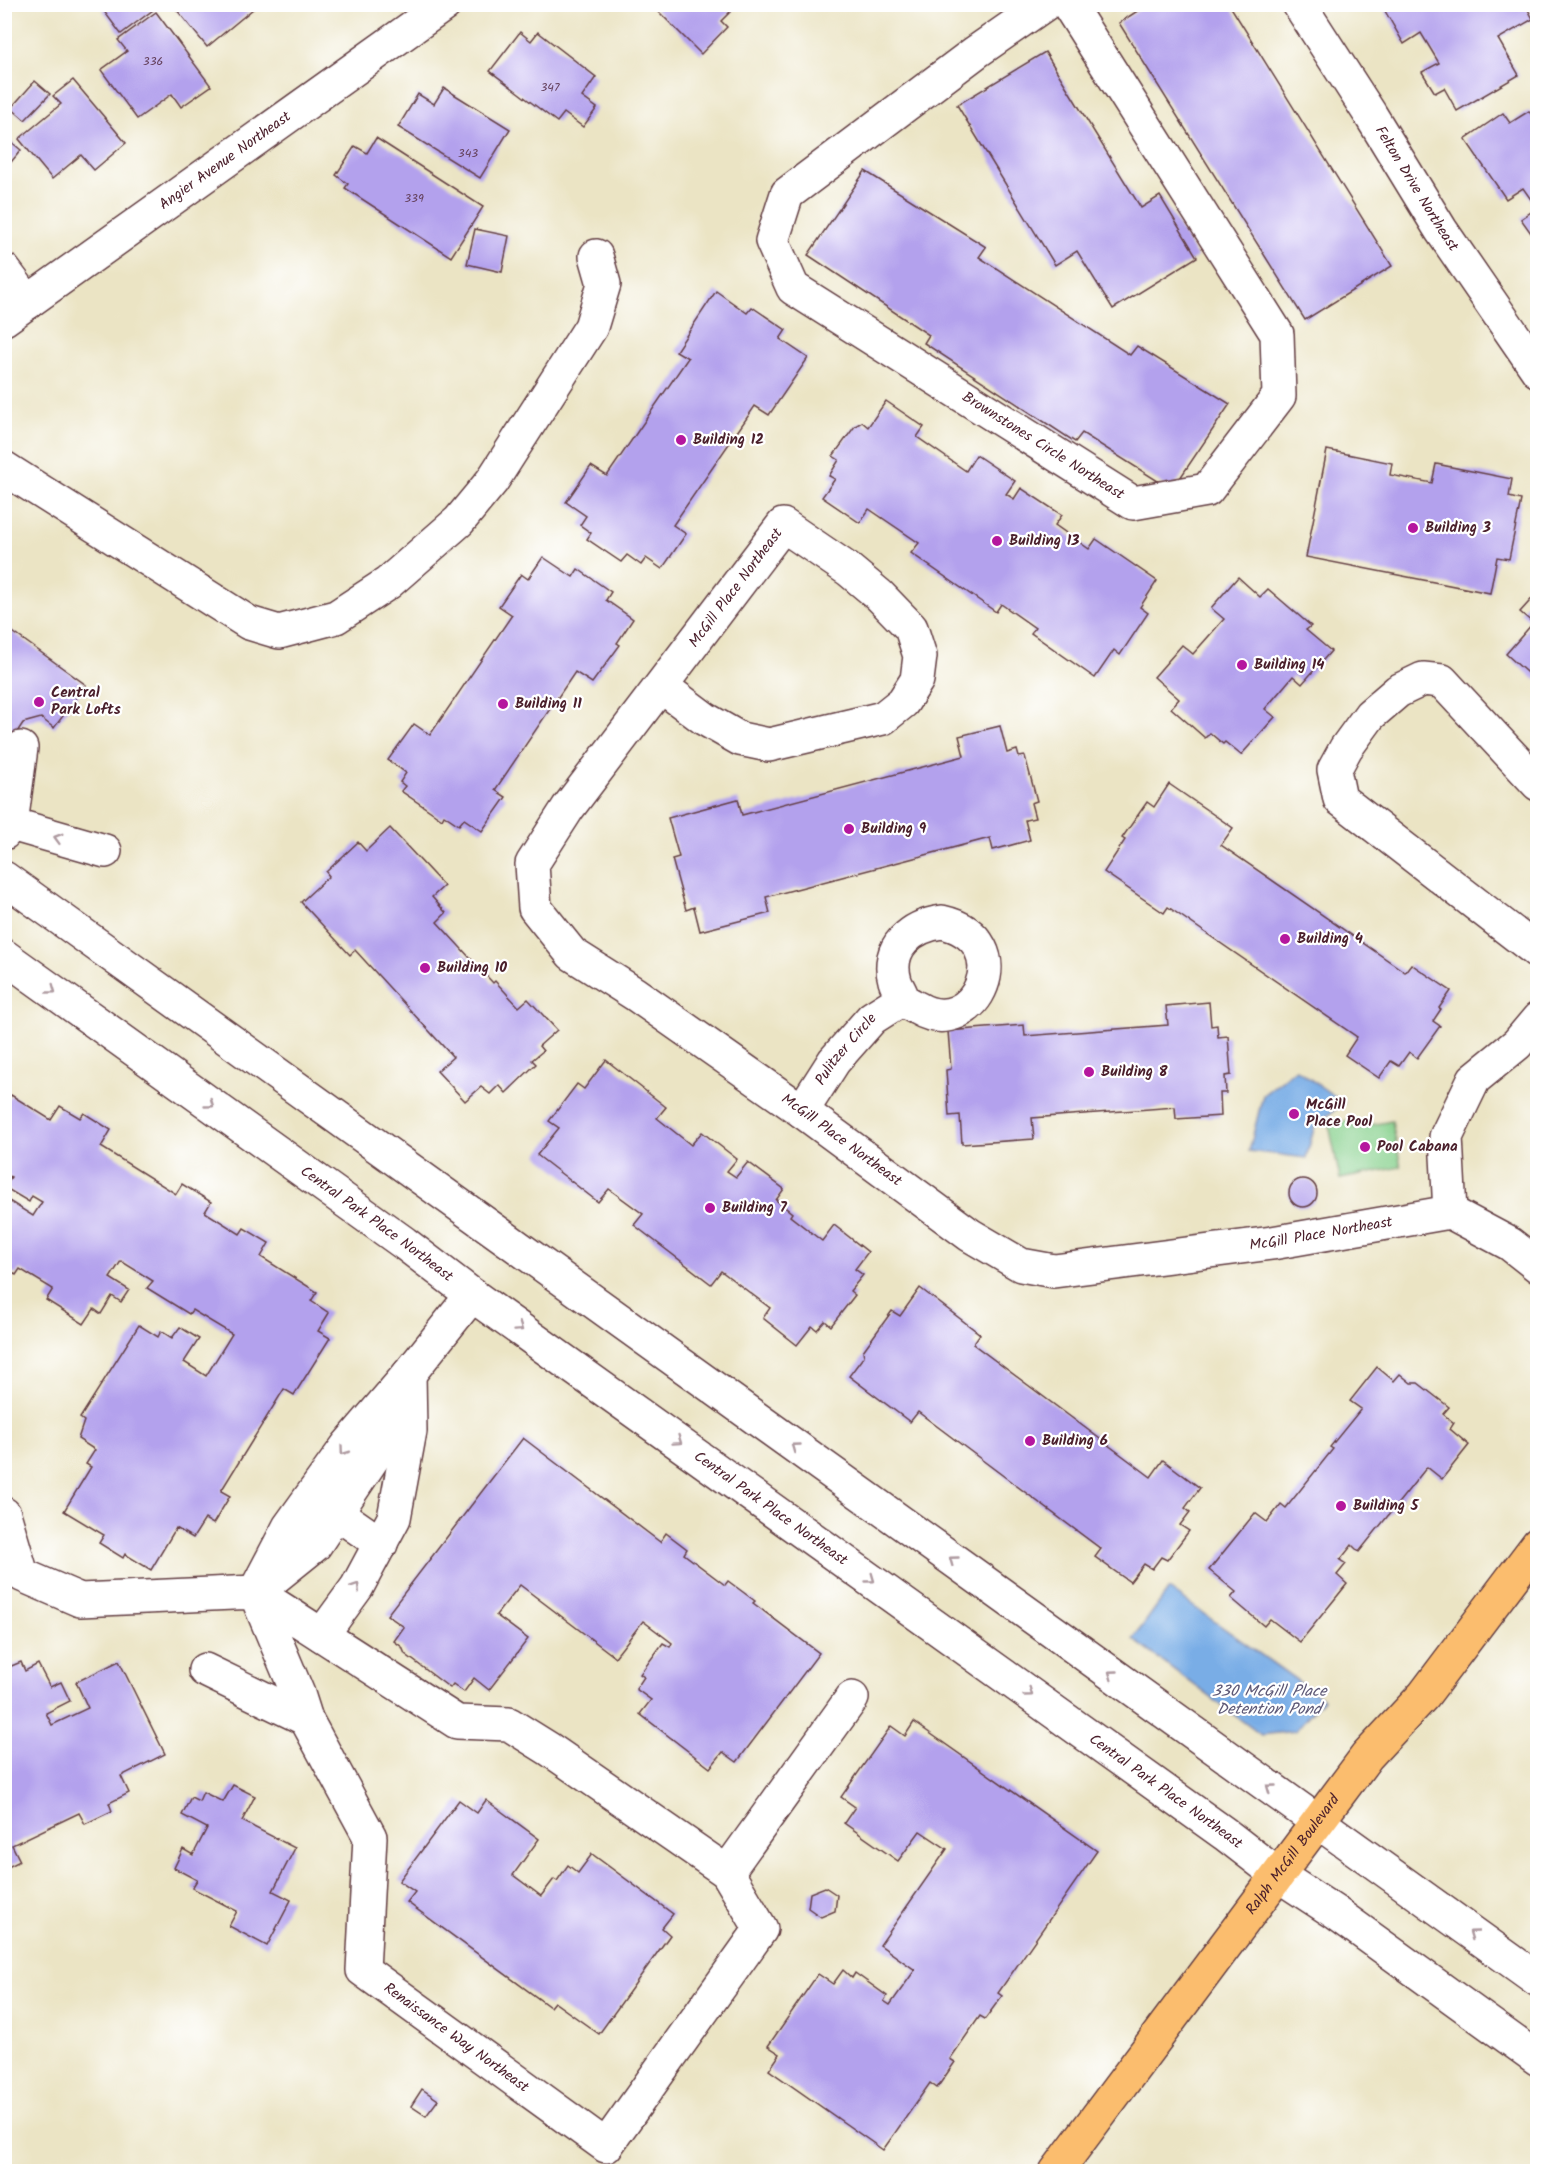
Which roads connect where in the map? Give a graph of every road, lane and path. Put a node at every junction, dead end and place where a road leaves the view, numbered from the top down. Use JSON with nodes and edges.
{"nodes":[{"id":1,"x":445,"y":4,"type":"edge"},
{"id":2,"x":1045,"y":4,"type":"edge"},
{"id":3,"x":1068,"y":4,"type":"edge"},
{"id":4,"x":1299,"y":4,"type":"edge"},
{"id":5,"x":596,"y":256,"type":"dead end"},
{"id":6,"x":4,"y":270,"type":"edge"},
{"id":7,"x":16,"y":310,"type":"edge"},
{"id":8,"x":1538,"y":371,"type":"edge"},
{"id":9,"x":4,"y":468,"type":"edge"},
{"id":10,"x":661,"y":686,"type":"junction"},
{"id":11,"x":21,"y":748,"type":"dead end"},
{"id":12,"x":1538,"y":784,"type":"edge"},
{"id":13,"x":8,"y":829,"type":"edge"},
{"id":14,"x":105,"y":851,"type":"dead end"},
{"id":15,"x":4,"y":878,"type":"edge"},
{"id":16,"x":1538,"y":952,"type":"edge"},
{"id":17,"x":4,"y":956,"type":"edge"},
{"id":18,"x":902,"y":999,"type":"dead end"},
{"id":19,"x":1538,"y":1019,"type":"edge"},
{"id":20,"x":802,"y":1111,"type":"junction"},
{"id":21,"x":1450,"y":1212,"type":"junction"},
{"id":22,"x":1538,"y":1266,"type":"edge"},
{"id":23,"x":472,"y":1295,"type":"junction"},
{"id":24,"x":409,"y":1374,"type":"junction"},
{"id":25,"x":324,"y":1504,"type":"junction"},
{"id":26,"x":4,"y":1514,"type":"edge"},
{"id":27,"x":381,"y":1544,"type":"junction"},
{"id":28,"x":1538,"y":1544,"type":"edge"},
{"id":29,"x":13,"y":1580,"type":"edge"},
{"id":30,"x":255,"y":1592,"type":"junction"},
{"id":31,"x":322,"y":1635,"type":"junction"},
{"id":32,"x":205,"y":1670,"type":"dead end"},
{"id":33,"x":852,"y":1698,"type":"dead end"},
{"id":34,"x":306,"y":1719,"type":"junction"},
{"id":35,"x":1317,"y":1822,"type":"junction"},
{"id":36,"x":728,"y":1872,"type":"junction"},
{"id":37,"x":1278,"y":1875,"type":"junction"},
{"id":38,"x":1538,"y":1980,"type":"edge"},
{"id":39,"x":1538,"y":2059,"type":"edge"},
{"id":40,"x":1056,"y":2172,"type":"edge"}],
"edges":[{"from":1,"to":7,"type":"street","name":"Angier Avenue Northeast"},
{"from":2,"to":3,"type":"street","name":"Brownstones Circle Northeast"},
{"from":4,"to":8,"type":"street","name":"Felton Drive Northeast"},
{"from":5,"to":9,"type":"street"},
{"from":6,"to":7,"type":"street"},
{"from":10,"to":10,"type":"street","name":"McGill Place Northeast"},
{"from":10,"to":20,"type":"street","name":"McGill Place Northeast"},
{"from":11,"to":13,"type":"street"},
{"from":12,"to":16,"type":"street"},
{"from":14,"to":13,"type":"street","one_way":true},
{"from":35,"to":15,"type":"street","one_way":true},
{"from":17,"to":23,"type":"street","name":"Central Park Place Northeast","one_way":true},
{"from":18,"to":20,"type":"street","name":"Pulitzer Circle"},
{"from":19,"to":21,"type":"street"},
{"from":20,"to":21,"type":"street","name":"McGill Place Northeast"},
{"from":21,"to":22,"type":"street"},
{"from":23,"to":24,"type":"street"},
{"from":23,"to":37,"type":"street","name":"Central Park Place Northeast","one_way":true},
{"from":24,"to":25,"type":"street","one_way":true},
{"from":24,"to":27,"type":"street"},
{"from":25,"to":27,"type":"street"},
{"from":25,"to":30,"type":"street"},
{"from":26,"to":29,"type":"street"},
{"from":31,"to":27,"type":"street","one_way":true},
{"from":28,"to":35,"type":"main road","name":"Ralph McGill Boulevard"},
{"from":29,"to":30,"type":"street"},
{"from":30,"to":31,"type":"street","name":"Renaissance Way Northeast"},
{"from":30,"to":34,"type":"street","name":"Renaissance Way Northeast"},
{"from":31,"to":36,"type":"street","name":"Renaissance Way Northeast"},
{"from":32,"to":34,"type":"street"},
{"from":33,"to":36,"type":"street"},
{"from":34,"to":36,"type":"street","name":"Renaissance Way Northeast"},
{"from":35,"to":37,"type":"main road","name":"Ralph McGill Boulevard"},
{"from":38,"to":35,"type":"street","one_way":true},
{"from":37,"to":39,"type":"street","name":"Central Park Place Northeast"},
{"from":37,"to":40,"type":"main road","name":"Ralph McGill Boulevard"}]}
